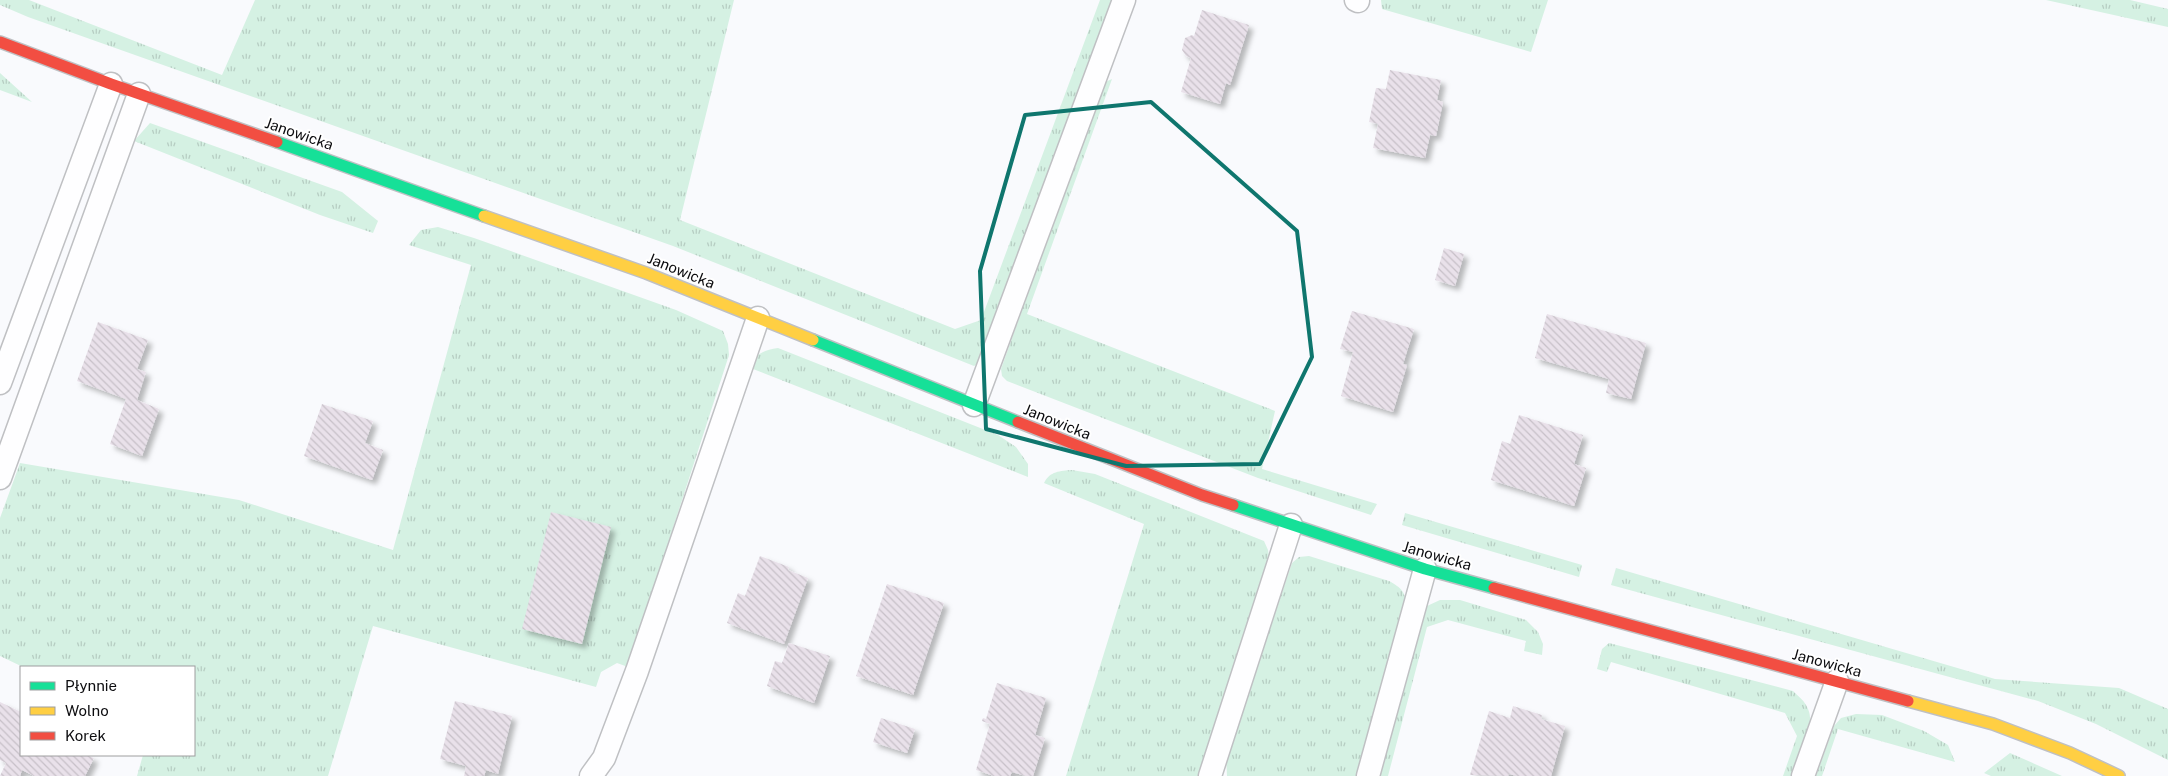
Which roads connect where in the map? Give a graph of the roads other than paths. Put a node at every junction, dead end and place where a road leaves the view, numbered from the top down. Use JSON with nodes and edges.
{"nodes":[{"id":1,"x":1124,"y":0,"type":"edge"},
{"id":2,"x":0,"y":42,"type":"edge"},
{"id":3,"x":111,"y":84,"type":"junction"},
{"id":4,"x":139,"y":94,"type":"junction"},
{"id":5,"x":758,"y":318,"type":"junction"},
{"id":6,"x":0,"y":383,"type":"edge"},
{"id":7,"x":974,"y":405,"type":"junction"},
{"id":8,"x":0,"y":478,"type":"edge"},
{"id":9,"x":1291,"y":525,"type":"junction"},
{"id":10,"x":1424,"y":569,"type":"junction"},
{"id":11,"x":1837,"y":681,"type":"junction"},
{"id":12,"x":591,"y":776,"type":"edge"},
{"id":13,"x":1210,"y":776,"type":"edge"},
{"id":14,"x":1368,"y":776,"type":"edge"},
{"id":15,"x":1804,"y":776,"type":"edge"},
{"id":16,"x":2119,"y":776,"type":"edge"}],
"edges":[{"from":1,"to":7,"type":"lane"},
{"from":2,"to":3,"type":"street","name":"Janowicka"},
{"from":3,"to":4,"type":"street","name":"Janowicka"},
{"from":3,"to":6,"type":"lane"},
{"from":4,"to":5,"type":"street","name":"Janowicka"},
{"from":4,"to":8,"type":"lane"},
{"from":5,"to":7,"type":"street","name":"Janowicka"},
{"from":5,"to":12,"type":"lane"},
{"from":7,"to":9,"type":"street","name":"Janowicka"},
{"from":9,"to":10,"type":"street","name":"Janowicka"},
{"from":9,"to":13,"type":"lane"},
{"from":10,"to":11,"type":"street","name":"Janowicka"},
{"from":10,"to":14,"type":"lane"},
{"from":11,"to":15,"type":"lane"},
{"from":11,"to":16,"type":"street","name":"Janowicka"}]}
